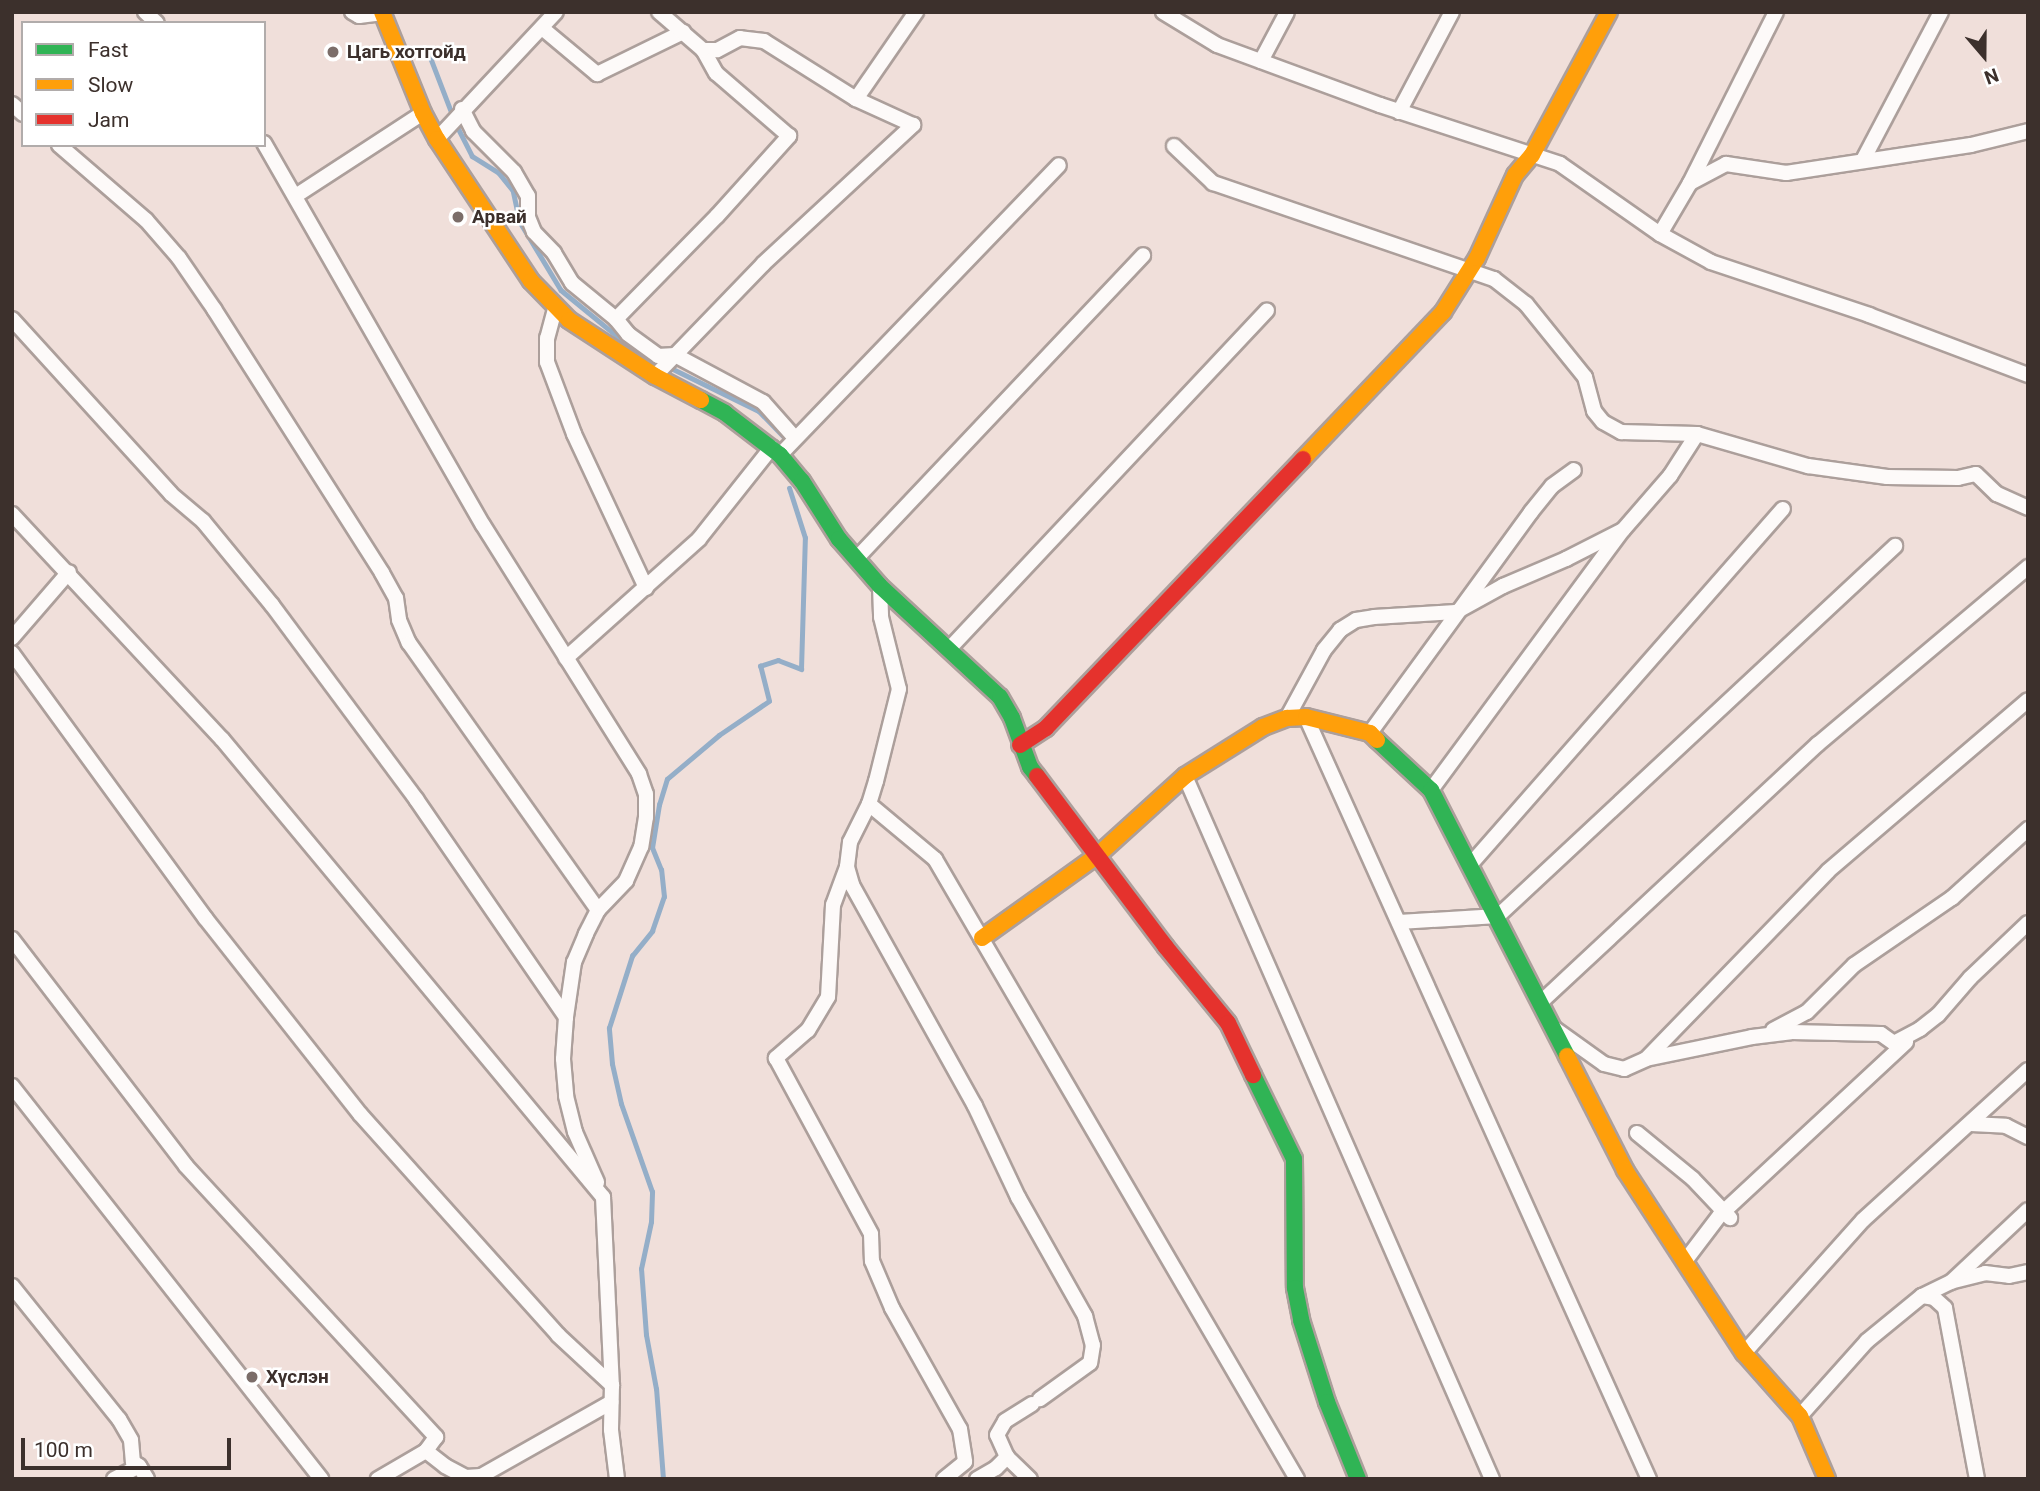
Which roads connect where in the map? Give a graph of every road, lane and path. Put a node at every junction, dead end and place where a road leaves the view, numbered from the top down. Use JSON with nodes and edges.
{"nodes":[{"id":1,"x":352,"y":12,"type":"edge"},
{"id":2,"x":556,"y":12,"type":"edge"},
{"id":3,"x":660,"y":12,"type":"edge"},
{"id":4,"x":916,"y":12,"type":"edge"},
{"id":5,"x":1163,"y":12,"type":"edge"},
{"id":6,"x":1287,"y":12,"type":"edge"},
{"id":7,"x":1452,"y":12,"type":"edge"},
{"id":8,"x":1609,"y":12,"type":"edge"},
{"id":9,"x":1776,"y":12,"type":"edge"},
{"id":10,"x":1941,"y":12,"type":"edge"},
{"id":11,"x":386,"y":15,"type":"edge"},
{"id":12,"x":542,"y":28,"type":"junction"},
{"id":13,"x":683,"y":32,"type":"junction"},
{"id":14,"x":703,"y":50,"type":"junction"},
{"id":15,"x":1261,"y":61,"type":"junction"},
{"id":16,"x":856,"y":99,"type":"junction"},
{"id":17,"x":462,"y":108,"type":"junction"},
{"id":18,"x":1399,"y":112,"type":"junction"},
{"id":19,"x":423,"y":113,"type":"junction"},
{"id":20,"x":2028,"y":131,"type":"edge"},
{"id":21,"x":437,"y":139,"type":"junction"},
{"id":22,"x":266,"y":146,"type":"edge"},
{"id":23,"x":1174,"y":146,"type":"dead end"},
{"id":24,"x":61,"y":147,"type":"edge"},
{"id":25,"x":1532,"y":155,"type":"junction"},
{"id":26,"x":1863,"y":160,"type":"junction"},
{"id":27,"x":1059,"y":165,"type":"dead end"},
{"id":28,"x":1690,"y":183,"type":"junction"},
{"id":29,"x":297,"y":195,"type":"junction"},
{"id":30,"x":1660,"y":234,"type":"junction"},
{"id":31,"x":1143,"y":256,"type":"dead end"},
{"id":32,"x":1470,"y":269,"type":"junction"},
{"id":33,"x":555,"y":309,"type":"junction"},
{"id":34,"x":1267,"y":310,"type":"dead end"},
{"id":35,"x":616,"y":318,"type":"junction"},
{"id":36,"x":12,"y":319,"type":"edge"},
{"id":37,"x":675,"y":355,"type":"junction"},
{"id":38,"x":655,"y":376,"type":"junction"},
{"id":39,"x":2028,"y":376,"type":"edge"},
{"id":40,"x":1697,"y":434,"type":"junction"},
{"id":41,"x":795,"y":438,"type":"junction"},
{"id":42,"x":776,"y":451,"type":"junction"},
{"id":43,"x":1574,"y":470,"type":"dead end"},
{"id":44,"x":2028,"y":508,"type":"edge"},
{"id":45,"x":1783,"y":509,"type":"dead end"},
{"id":46,"x":12,"y":514,"type":"edge"},
{"id":47,"x":1623,"y":530,"type":"junction"},
{"id":48,"x":1895,"y":546,"type":"dead end"},
{"id":49,"x":856,"y":559,"type":"junction"},
{"id":50,"x":2028,"y":567,"type":"edge"},
{"id":51,"x":69,"y":572,"type":"junction"},
{"id":52,"x":880,"y":586,"type":"junction"},
{"id":53,"x":646,"y":588,"type":"junction"},
{"id":54,"x":1456,"y":612,"type":"junction"},
{"id":55,"x":12,"y":638,"type":"edge"},
{"id":56,"x":950,"y":648,"type":"junction"},
{"id":57,"x":12,"y":653,"type":"edge"},
{"id":58,"x":566,"y":658,"type":"junction"},
{"id":59,"x":2028,"y":699,"type":"edge"},
{"id":60,"x":1306,"y":717,"type":"junction"},
{"id":61,"x":1287,"y":718,"type":"junction"},
{"id":62,"x":1370,"y":733,"type":"junction"},
{"id":63,"x":1020,"y":745,"type":"junction"},
{"id":64,"x":1185,"y":776,"type":"junction"},
{"id":65,"x":1431,"y":790,"type":"junction"},
{"id":66,"x":869,"y":804,"type":"junction"},
{"id":67,"x":2028,"y":829,"type":"edge"},
{"id":68,"x":1098,"y":855,"type":"junction"},
{"id":69,"x":1470,"y":865,"type":"junction"},
{"id":70,"x":847,"y":867,"type":"junction"},
{"id":71,"x":598,"y":910,"type":"junction"},
{"id":72,"x":1498,"y":916,"type":"junction"},
{"id":73,"x":1399,"y":922,"type":"junction"},
{"id":74,"x":2028,"y":923,"type":"edge"},
{"id":75,"x":12,"y":939,"type":"edge"},
{"id":76,"x":982,"y":939,"type":"junction"},
{"id":77,"x":1541,"y":1002,"type":"junction"},
{"id":78,"x":566,"y":1017,"type":"junction"},
{"id":79,"x":1554,"y":1028,"type":"junction"},
{"id":80,"x":1920,"y":1029,"type":"junction"},
{"id":81,"x":1752,"y":1037,"type":"junction"},
{"id":82,"x":1646,"y":1059,"type":"junction"},
{"id":83,"x":2028,"y":1070,"type":"edge"},
{"id":84,"x":12,"y":1086,"type":"edge"},
{"id":85,"x":1971,"y":1124,"type":"junction"},
{"id":86,"x":1637,"y":1133,"type":"dead end"},
{"id":87,"x":2028,"y":1137,"type":"edge"},
{"id":88,"x":603,"y":1196,"type":"junction"},
{"id":89,"x":2028,"y":1210,"type":"edge"},
{"id":90,"x":1728,"y":1215,"type":"junction"},
{"id":91,"x":1685,"y":1261,"type":"junction"},
{"id":92,"x":2028,"y":1272,"type":"edge"},
{"id":93,"x":1951,"y":1282,"type":"junction"},
{"id":94,"x":12,"y":1286,"type":"edge"},
{"id":95,"x":1922,"y":1296,"type":"junction"},
{"id":96,"x":1744,"y":1353,"type":"junction"},
{"id":97,"x":612,"y":1385,"type":"junction"},
{"id":98,"x":612,"y":1402,"type":"junction"},
{"id":99,"x":1800,"y":1416,"type":"junction"},
{"id":100,"x":426,"y":1451,"type":"junction"},
{"id":101,"x":1007,"y":1457,"type":"junction"},
{"id":102,"x":143,"y":1473,"type":"edge"},
{"id":103,"x":1646,"y":1478,"type":"edge"},
{"id":104,"x":114,"y":1479,"type":"edge"},
{"id":105,"x":321,"y":1479,"type":"edge"},
{"id":106,"x":378,"y":1479,"type":"edge"},
{"id":107,"x":617,"y":1479,"type":"edge"},
{"id":108,"x":944,"y":1479,"type":"edge"},
{"id":109,"x":977,"y":1479,"type":"edge"},
{"id":110,"x":1030,"y":1479,"type":"edge"},
{"id":111,"x":1297,"y":1479,"type":"edge"},
{"id":112,"x":1358,"y":1479,"type":"edge"},
{"id":113,"x":1492,"y":1479,"type":"edge"},
{"id":114,"x":1828,"y":1479,"type":"edge"},
{"id":115,"x":1977,"y":1479,"type":"edge"}],
"edges":[{"from":1,"to":11,"type":"street"},
{"from":2,"to":12,"type":"street"},
{"from":3,"to":13,"type":"street"},
{"from":4,"to":16,"type":"street"},
{"from":5,"to":15,"type":"street"},
{"from":6,"to":15,"type":"street"},
{"from":7,"to":18,"type":"street"},
{"from":8,"to":25,"type":"street"},
{"from":9,"to":28,"type":"street"},
{"from":10,"to":26,"type":"street"},
{"from":11,"to":19,"type":"street"},
{"from":12,"to":13,"type":"street"},
{"from":12,"to":17,"type":"street"},
{"from":13,"to":14,"type":"street"},
{"from":14,"to":16,"type":"street"},
{"from":14,"to":35,"type":"street"},
{"from":15,"to":18,"type":"street"},
{"from":16,"to":37,"type":"street"},
{"from":17,"to":21,"type":"street"},
{"from":17,"to":35,"type":"street"},
{"from":18,"to":25,"type":"street"},
{"from":19,"to":21,"type":"street"},
{"from":19,"to":29,"type":"street"},
{"from":20,"to":26,"type":"street"},
{"from":21,"to":33,"type":"street"},
{"from":22,"to":29,"type":"street"},
{"from":23,"to":32,"type":"street"},
{"from":24,"to":71,"type":"street"},
{"from":25,"to":30,"type":"street"},
{"from":25,"to":32,"type":"street"},
{"from":26,"to":28,"type":"street"},
{"from":27,"to":41,"type":"street"},
{"from":28,"to":30,"type":"street"},
{"from":29,"to":58,"type":"street"},
{"from":30,"to":39,"type":"street"},
{"from":31,"to":49,"type":"street"},
{"from":32,"to":40,"type":"street"},
{"from":32,"to":63,"type":"street"},
{"from":33,"to":38,"type":"street"},
{"from":33,"to":53,"type":"street"},
{"from":34,"to":56,"type":"street"},
{"from":35,"to":37,"type":"street"},
{"from":36,"to":78,"type":"street"},
{"from":37,"to":38,"type":"street"},
{"from":37,"to":41,"type":"street"},
{"from":38,"to":42,"type":"street"},
{"from":40,"to":44,"type":"street"},
{"from":40,"to":47,"type":"street"},
{"from":41,"to":42,"type":"street"},
{"from":42,"to":49,"type":"street"},
{"from":42,"to":53,"type":"street"},
{"from":43,"to":54,"type":"street"},
{"from":45,"to":69,"type":"street"},
{"from":46,"to":51,"type":"street"},
{"from":47,"to":54,"type":"street"},
{"from":47,"to":65,"type":"street"},
{"from":48,"to":72,"type":"street"},
{"from":49,"to":52,"type":"street"},
{"from":50,"to":77,"type":"street"},
{"from":51,"to":55,"type":"street"},
{"from":51,"to":88,"type":"street"},
{"from":52,"to":56,"type":"street"},
{"from":52,"to":66,"type":"street"},
{"from":53,"to":58,"type":"street"},
{"from":54,"to":61,"type":"street"},
{"from":54,"to":62,"type":"street"},
{"from":56,"to":63,"type":"street"},
{"from":57,"to":97,"type":"street"},
{"from":58,"to":71,"type":"street"},
{"from":59,"to":82,"type":"street"},
{"from":60,"to":61,"type":"street"},
{"from":60,"to":62,"type":"street"},
{"from":60,"to":73,"type":"street"},
{"from":61,"to":64,"type":"street"},
{"from":62,"to":65,"type":"street"},
{"from":63,"to":68,"type":"street"},
{"from":64,"to":68,"type":"street"},
{"from":64,"to":113,"type":"street"},
{"from":65,"to":69,"type":"street"},
{"from":66,"to":70,"type":"street"},
{"from":66,"to":76,"type":"street"},
{"from":67,"to":81,"type":"street"},
{"from":68,"to":76,"type":"street"},
{"from":68,"to":112,"type":"street"},
{"from":69,"to":72,"type":"street"},
{"from":70,"to":101,"type":"street"},
{"from":70,"to":108,"type":"street"},
{"from":71,"to":78,"type":"street"},
{"from":72,"to":73,"type":"street"},
{"from":72,"to":77,"type":"street"},
{"from":73,"to":103,"type":"street"},
{"from":74,"to":80,"type":"street"},
{"from":75,"to":100,"type":"street"},
{"from":76,"to":111,"type":"street"},
{"from":77,"to":79,"type":"street"},
{"from":78,"to":88,"type":"street"},
{"from":79,"to":82,"type":"street"},
{"from":79,"to":91,"type":"street"},
{"from":80,"to":81,"type":"street"},
{"from":80,"to":90,"type":"street"},
{"from":81,"to":82,"type":"street"},
{"from":83,"to":85,"type":"street"},
{"from":84,"to":105,"type":"street"},
{"from":85,"to":87,"type":"street"},
{"from":85,"to":96,"type":"street"},
{"from":86,"to":90,"type":"street"},
{"from":88,"to":97,"type":"street"},
{"from":89,"to":93,"type":"street"},
{"from":90,"to":91,"type":"street"},
{"from":91,"to":96,"type":"street"},
{"from":92,"to":93,"type":"street"},
{"from":93,"to":95,"type":"street"},
{"from":94,"to":102,"type":"street"},
{"from":95,"to":99,"type":"street"},
{"from":95,"to":115,"type":"street"},
{"from":96,"to":99,"type":"street"},
{"from":97,"to":98,"type":"street"},
{"from":98,"to":100,"type":"street"},
{"from":98,"to":107,"type":"street"},
{"from":99,"to":114,"type":"street"},
{"from":100,"to":106,"type":"street"},
{"from":101,"to":109,"type":"street"},
{"from":101,"to":110,"type":"street"},
{"from":102,"to":104,"type":"street"}]}
